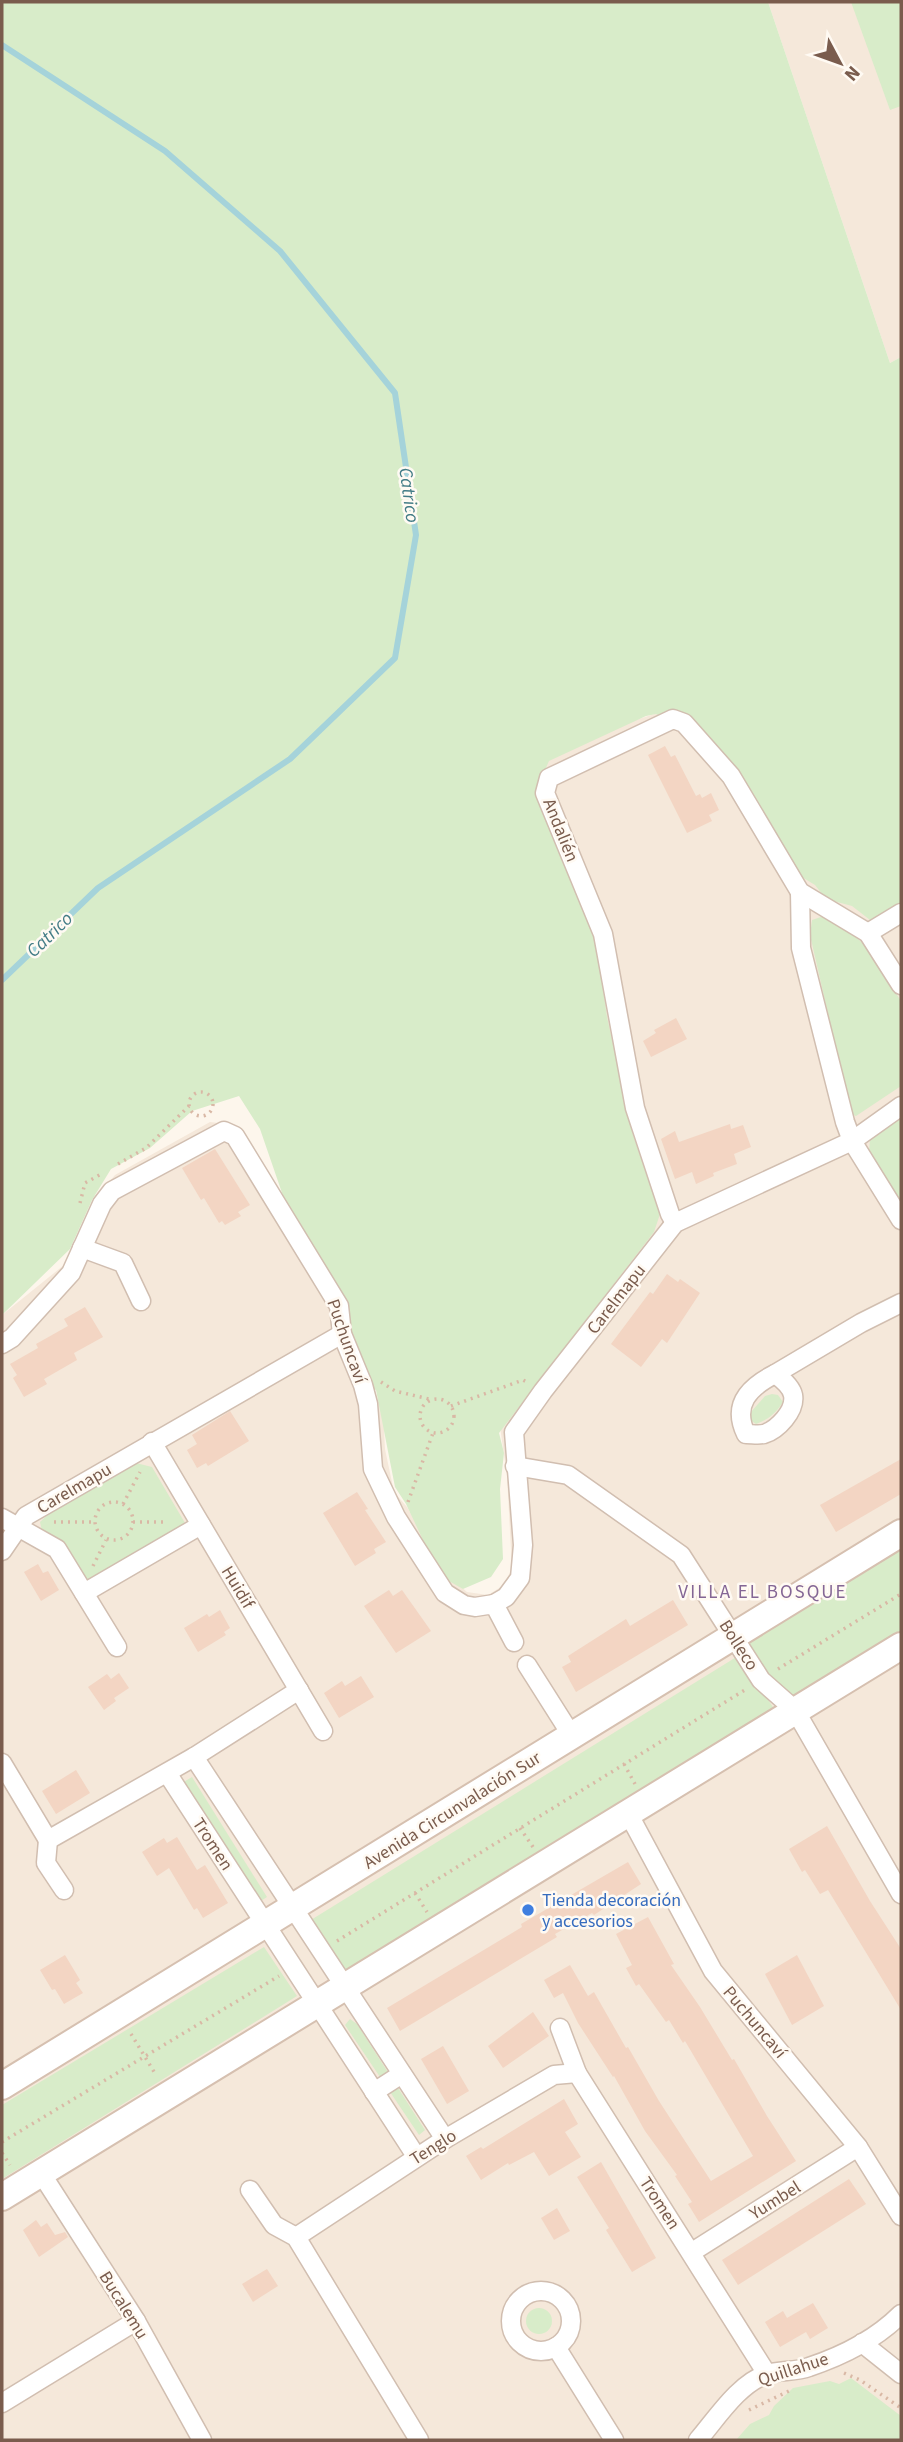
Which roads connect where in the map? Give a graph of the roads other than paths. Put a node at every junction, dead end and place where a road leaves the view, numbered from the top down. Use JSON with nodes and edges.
{"nodes":[{"id":1,"x":800,"y":892,"type":"junction"},
{"id":2,"x":901,"y":913,"type":"edge"},
{"id":3,"x":868,"y":933,"type":"junction"},
{"id":4,"x":901,"y":985,"type":"edge"},
{"id":5,"x":901,"y":1106,"type":"edge"},
{"id":6,"x":852,"y":1141,"type":"junction"},
{"id":7,"x":901,"y":1220,"type":"edge"},
{"id":8,"x":676,"y":1223,"type":"junction"},
{"id":9,"x":82,"y":1248,"type":"junction"},
{"id":10,"x":141,"y":1301,"type":"dead end"},
{"id":11,"x":901,"y":1303,"type":"edge"},
{"id":12,"x":342,"y":1334,"type":"junction"},
{"id":13,"x":2,"y":1344,"type":"edge"},
{"id":14,"x":775,"y":1374,"type":"dead end"},
{"id":15,"x":152,"y":1442,"type":"junction"},
{"id":16,"x":515,"y":1466,"type":"junction"},
{"id":17,"x":2,"y":1518,"type":"edge"},
{"id":18,"x":201,"y":1525,"type":"junction"},
{"id":19,"x":18,"y":1528,"type":"junction"},
{"id":20,"x":901,"y":1533,"type":"edge"},
{"id":21,"x":2,"y":1551,"type":"edge"},
{"id":22,"x":84,"y":1593,"type":"junction"},
{"id":23,"x":494,"y":1604,"type":"junction"},
{"id":24,"x":733,"y":1637,"type":"junction"},
{"id":25,"x":514,"y":1642,"type":"dead end"},
{"id":26,"x":901,"y":1646,"type":"edge"},
{"id":27,"x":117,"y":1647,"type":"dead end"},
{"id":28,"x":527,"y":1665,"type":"dead end"},
{"id":29,"x":299,"y":1690,"type":"junction"},
{"id":30,"x":795,"y":1710,"type":"junction"},
{"id":31,"x":323,"y":1731,"type":"dead end"},
{"id":32,"x":572,"y":1736,"type":"junction"},
{"id":33,"x":194,"y":1757,"type":"junction"},
{"id":34,"x":2,"y":1763,"type":"edge"},
{"id":35,"x":167,"y":1773,"type":"junction"},
{"id":36,"x":628,"y":1813,"type":"junction"},
{"id":37,"x":48,"y":1840,"type":"junction"},
{"id":38,"x":64,"y":1890,"type":"dead end"},
{"id":39,"x":901,"y":1894,"type":"edge"},
{"id":40,"x":293,"y":1907,"type":"junction"},
{"id":41,"x":265,"y":1924,"type":"junction"},
{"id":42,"x":345,"y":1987,"type":"junction"},
{"id":43,"x":317,"y":2004,"type":"junction"},
{"id":44,"x":560,"y":2028,"type":"dead end"},
{"id":45,"x":577,"y":2073,"type":"junction"},
{"id":46,"x":402,"y":2074,"type":"junction"},
{"id":47,"x":2,"y":2086,"type":"edge"},
{"id":48,"x":374,"y":2092,"type":"junction"},
{"id":49,"x":445,"y":2139,"type":"junction"},
{"id":50,"x":858,"y":2147,"type":"junction"},
{"id":51,"x":416,"y":2156,"type":"junction"},
{"id":52,"x":41,"y":2172,"type":"junction"},
{"id":53,"x":250,"y":2190,"type":"dead end"},
{"id":54,"x":2,"y":2197,"type":"edge"},
{"id":55,"x":901,"y":2217,"type":"edge"},
{"id":56,"x":296,"y":2238,"type":"junction"},
{"id":57,"x":692,"y":2252,"type":"junction"},
{"id":58,"x":901,"y":2314,"type":"edge"},
{"id":59,"x":136,"y":2321,"type":"junction"},
{"id":60,"x":862,"y":2343,"type":"junction"},
{"id":61,"x":556,"y":2347,"type":"dead end"},
{"id":62,"x":767,"y":2374,"type":"junction"},
{"id":63,"x":901,"y":2374,"type":"edge"},
{"id":64,"x":2,"y":2403,"type":"edge"},
{"id":65,"x":202,"y":2440,"type":"edge"},
{"id":66,"x":419,"y":2440,"type":"edge"},
{"id":67,"x":614,"y":2440,"type":"edge"},
{"id":68,"x":698,"y":2440,"type":"edge"}],
"edges":[{"from":1,"to":3,"type":"street","name":"Andalién"},
{"from":1,"to":6,"type":"street","name":"Andalién"},
{"from":1,"to":8,"type":"street","name":"Andalién"},
{"from":2,"to":3,"type":"street"},
{"from":3,"to":4,"type":"street","name":"Andalién"},
{"from":5,"to":6,"type":"street","name":"Carelmapu"},
{"from":6,"to":7,"type":"street","name":"Andalién"},
{"from":6,"to":8,"type":"street","name":"Carelmapu"},
{"from":8,"to":16,"type":"street","name":"Carelmapu"},
{"from":9,"to":10,"type":"street"},
{"from":9,"to":12,"type":"street","name":"Puchuncaví"},
{"from":9,"to":13,"type":"street"},
{"from":11,"to":14,"type":"street"},
{"from":12,"to":15,"type":"street","name":"Carelmapu"},
{"from":12,"to":23,"type":"street","name":"Puchuncaví"},
{"from":15,"to":18,"type":"street","name":"Huidif"},
{"from":15,"to":19,"type":"street","name":"Carelmapu"},
{"from":16,"to":23,"type":"street","name":"Carelmapu"},
{"from":16,"to":24,"type":"street","name":"Bolleco"},
{"from":17,"to":19,"type":"street"},
{"from":18,"to":22,"type":"street"},
{"from":18,"to":29,"type":"street","name":"Huidif"},
{"from":19,"to":21,"type":"street","name":"Carelmapu"},
{"from":19,"to":22,"type":"street"},
{"from":20,"to":24,"type":"main road","name":"Avenida Circunvalación Sur"},
{"from":22,"to":27,"type":"street"},
{"from":23,"to":25,"type":"street"},
{"from":24,"to":30,"type":"street","name":"Bolleco"},
{"from":24,"to":32,"type":"main road","name":"Avenida Circunvalación Sur"},
{"from":26,"to":30,"type":"main road"},
{"from":28,"to":32,"type":"street"},
{"from":29,"to":31,"type":"street","name":"Huidif"},
{"from":29,"to":33,"type":"street"},
{"from":30,"to":36,"type":"main road"},
{"from":30,"to":39,"type":"street","name":"Bolleco"},
{"from":32,"to":40,"type":"main road","name":"Avenida Circunvalación Sur"},
{"from":33,"to":35,"type":"street"},
{"from":33,"to":40,"type":"street","name":"Tromen"},
{"from":34,"to":37,"type":"street"},
{"from":35,"to":37,"type":"street"},
{"from":35,"to":41,"type":"street","name":"Tromen"},
{"from":36,"to":42,"type":"main road"},
{"from":36,"to":50,"type":"street","name":"Puchuncaví"},
{"from":37,"to":38,"type":"street"},
{"from":40,"to":41,"type":"main road","name":"Avenida Circunvalación Sur"},
{"from":40,"to":42,"type":"street","name":"Tromen"},
{"from":41,"to":43,"type":"street","name":"Tromen"},
{"from":41,"to":47,"type":"main road","name":"Avenida Circunvalación Sur"},
{"from":42,"to":43,"type":"main road"},
{"from":42,"to":46,"type":"street","name":"Tromen"},
{"from":43,"to":48,"type":"street","name":"Tromen"},
{"from":43,"to":52,"type":"main road"},
{"from":44,"to":45,"type":"street","name":"Tromen"},
{"from":45,"to":49,"type":"street","name":"Tenglo"},
{"from":45,"to":57,"type":"street","name":"Tromen"},
{"from":46,"to":48,"type":"street"},
{"from":46,"to":49,"type":"street","name":"Tromen"},
{"from":48,"to":51,"type":"street","name":"Tromen"},
{"from":49,"to":51,"type":"street","name":"Tenglo"},
{"from":50,"to":55,"type":"street","name":"Puchuncaví"},
{"from":50,"to":57,"type":"street","name":"Yumbel"},
{"from":51,"to":56,"type":"street","name":"Tenglo"},
{"from":52,"to":54,"type":"main road"},
{"from":52,"to":59,"type":"street","name":"Bucalemu"},
{"from":53,"to":56,"type":"street"},
{"from":56,"to":66,"type":"street"},
{"from":57,"to":62,"type":"street","name":"Tromen"},
{"from":58,"to":60,"type":"street","name":"Quillahue"},
{"from":59,"to":64,"type":"street"},
{"from":59,"to":65,"type":"street","name":"Bucalemu"},
{"from":60,"to":62,"type":"street","name":"Quillahue"},
{"from":60,"to":63,"type":"street"},
{"from":61,"to":67,"type":"street"},
{"from":62,"to":68,"type":"street","name":"Quillahue"}]}
